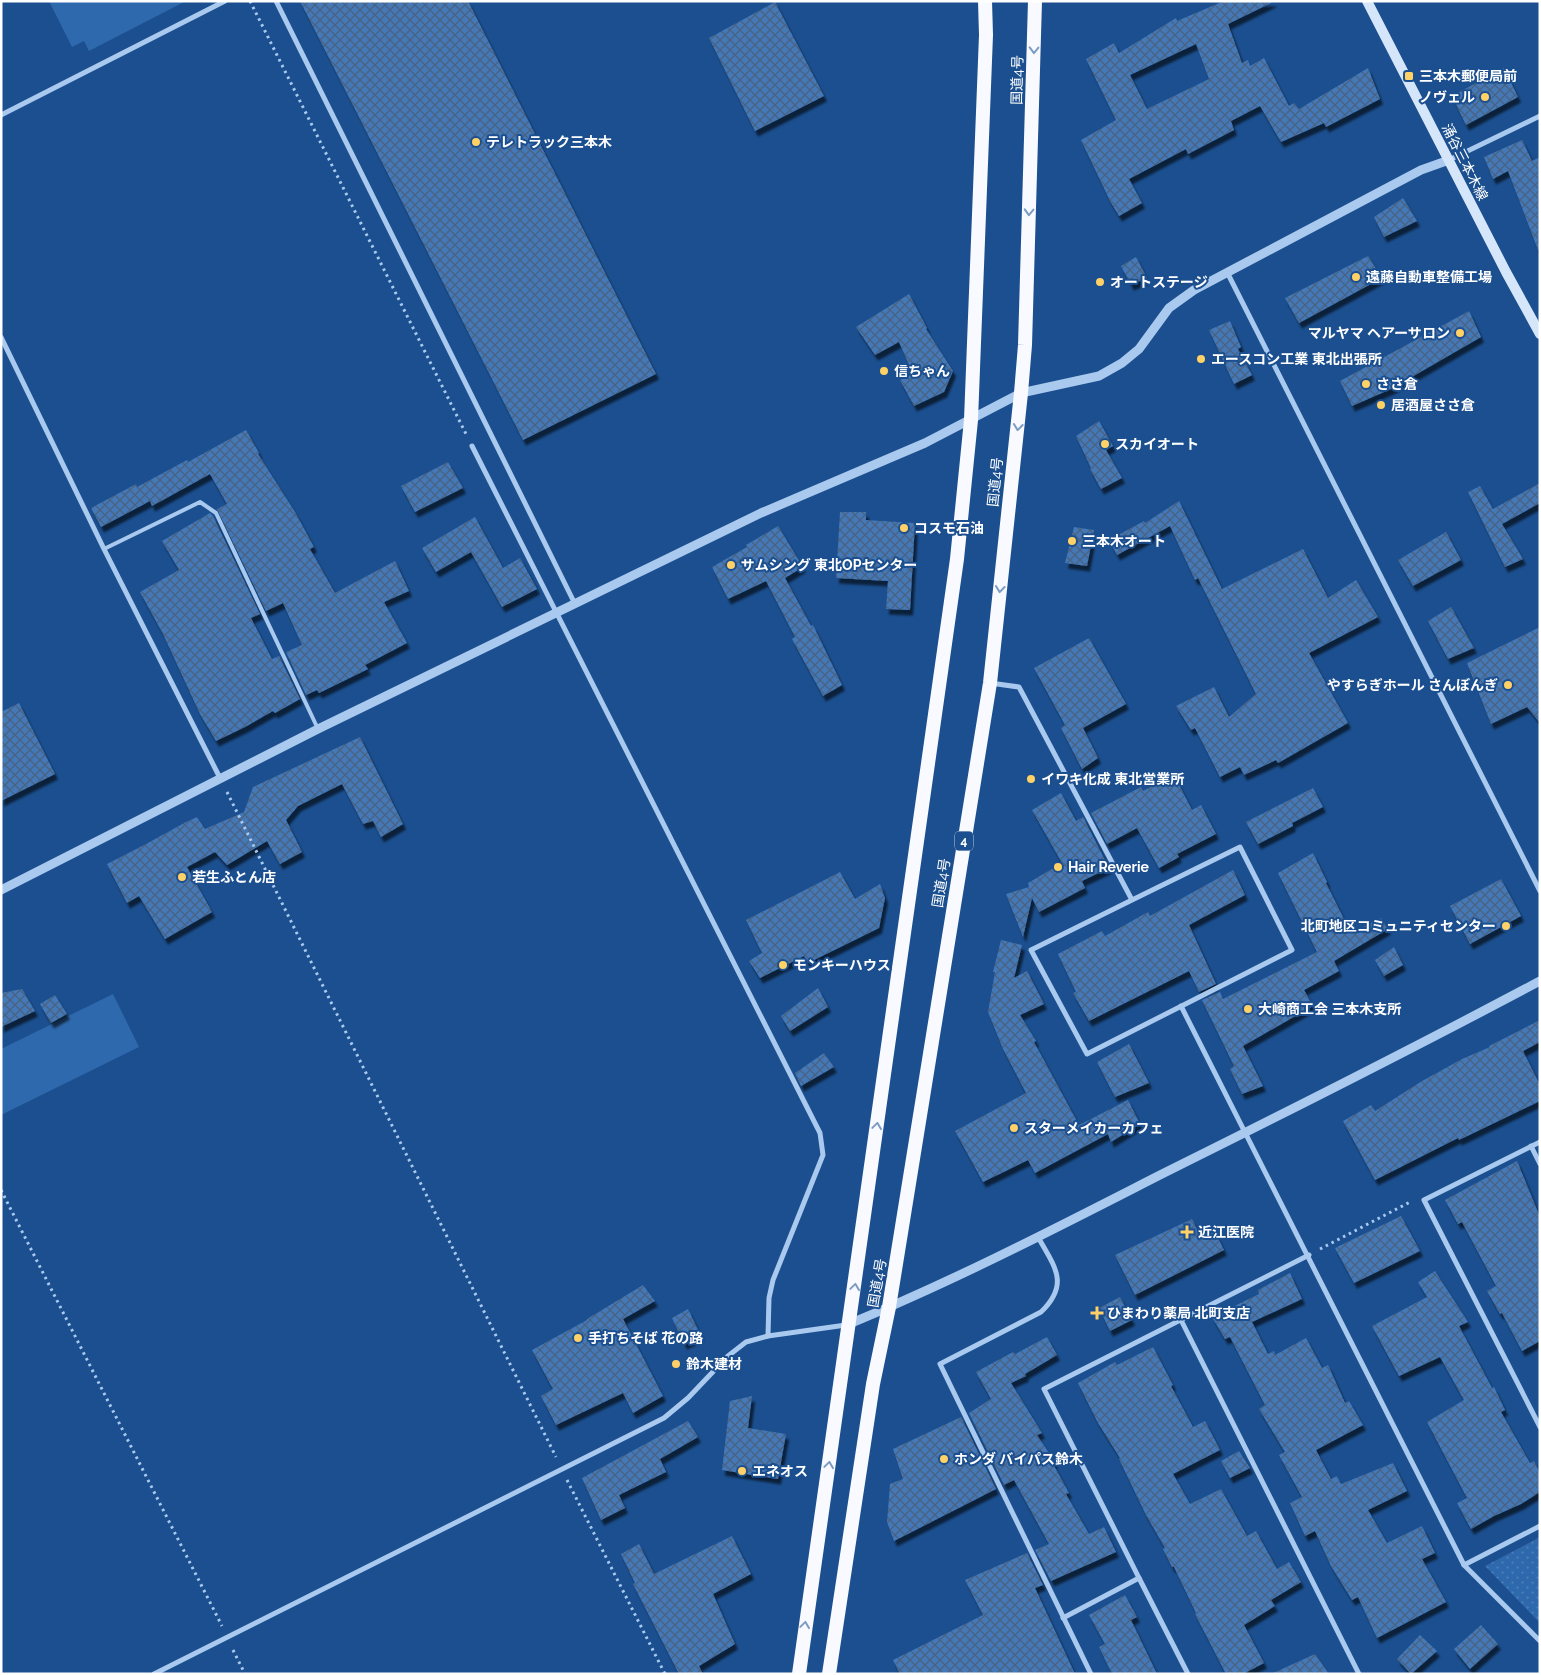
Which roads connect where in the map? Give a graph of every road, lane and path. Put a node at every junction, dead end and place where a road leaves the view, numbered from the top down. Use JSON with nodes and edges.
{"nodes":[{"id":1,"x":225,"y":1,"type":"edge"},
{"id":2,"x":250,"y":1,"type":"edge"},
{"id":3,"x":276,"y":1,"type":"edge"},
{"id":4,"x":985,"y":1,"type":"edge"},
{"id":5,"x":1035,"y":1,"type":"edge"},
{"id":6,"x":1367,"y":1,"type":"edge"},
{"id":7,"x":1,"y":115,"type":"edge"},
{"id":8,"x":1540,"y":116,"type":"edge"},
{"id":9,"x":1449,"y":160,"type":"junction"},
{"id":10,"x":1227,"y":272,"type":"junction"},
{"id":11,"x":1540,"y":334,"type":"edge"},
{"id":12,"x":1,"y":337,"type":"edge"},
{"id":13,"x":1021,"y":393,"type":"junction"},
{"id":14,"x":972,"y":420,"type":"junction"},
{"id":15,"x":472,"y":446,"type":"joint"},
{"id":16,"x":104,"y":549,"type":"junction"},
{"id":17,"x":576,"y":604,"type":"junction"},
{"id":18,"x":557,"y":614,"type":"junction"},
{"id":19,"x":990,"y":682,"type":"junction"},
{"id":20,"x":318,"y":729,"type":"junction"},
{"id":21,"x":220,"y":778,"type":"junction"},
{"id":22,"x":1,"y":890,"type":"edge"},
{"id":23,"x":1540,"y":891,"type":"edge"},
{"id":24,"x":1132,"y":900,"type":"junction"},
{"id":25,"x":1540,"y":981,"type":"edge"},
{"id":26,"x":1181,"y":1006,"type":"junction"},
{"id":27,"x":1245,"y":1133,"type":"junction"},
{"id":28,"x":1540,"y":1142,"type":"edge"},
{"id":29,"x":1531,"y":1146,"type":"junction"},
{"id":30,"x":1540,"y":1164,"type":"edge"},
{"id":31,"x":1,"y":1190,"type":"edge"},
{"id":32,"x":1424,"y":1200,"type":"junction"},
{"id":33,"x":1038,"y":1237,"type":"junction"},
{"id":34,"x":1308,"y":1255,"type":"junction"},
{"id":35,"x":889,"y":1308,"type":"junction"},
{"id":36,"x":1181,"y":1320,"type":"junction"},
{"id":37,"x":850,"y":1324,"type":"junction"},
{"id":38,"x":768,"y":1336,"type":"junction"},
{"id":39,"x":1540,"y":1427,"type":"edge"},
{"id":40,"x":562,"y":1470,"type":"junction"},
{"id":41,"x":1540,"y":1526,"type":"edge"},
{"id":42,"x":1464,"y":1565,"type":"junction"},
{"id":43,"x":1140,"y":1578,"type":"junction"},
{"id":44,"x":1064,"y":1618,"type":"junction"},
{"id":45,"x":227,"y":1637,"type":"junction"},
{"id":46,"x":1540,"y":1641,"type":"edge"},
{"id":47,"x":154,"y":1674,"type":"edge"},
{"id":48,"x":245,"y":1674,"type":"edge"},
{"id":49,"x":665,"y":1674,"type":"edge"},
{"id":50,"x":799,"y":1674,"type":"edge"},
{"id":51,"x":829,"y":1674,"type":"edge"},
{"id":52,"x":1091,"y":1674,"type":"edge"},
{"id":53,"x":1188,"y":1674,"type":"edge"},
{"id":54,"x":1359,"y":1674,"type":"edge"}],
"edges":[{"from":1,"to":7,"type":"street"},
{"from":2,"to":15,"type":"path"},
{"from":3,"to":17,"type":"street"},
{"from":4,"to":14,"type":"highway","name":"国道4号"},
{"from":5,"to":13,"type":"highway","name":"国道4号","number":"4","one_way":true},
{"from":6,"to":9,"type":"main road","name":"涌谷三本木線"},
{"from":8,"to":9,"type":"street"},
{"from":9,"to":10,"type":"street"},
{"from":9,"to":11,"type":"main road","name":"涌谷三本木線"},
{"from":10,"to":13,"type":"street"},
{"from":10,"to":23,"type":"street"},
{"from":12,"to":16,"type":"street"},
{"from":13,"to":14,"type":"street"},
{"from":13,"to":19,"type":"highway","name":"国道4号","number":"4","one_way":true},
{"from":14,"to":17,"type":"street"},
{"from":37,"to":14,"type":"highway","name":"国道4号","one_way":true},
{"from":15,"to":18,"type":"street"},
{"from":16,"to":20,"type":"lane"},
{"from":16,"to":21,"type":"street"},
{"from":17,"to":18,"type":"street"},
{"from":18,"to":20,"type":"street"},
{"from":18,"to":38,"type":"street"},
{"from":19,"to":24,"type":"street"},
{"from":19,"to":35,"type":"highway","name":"国道4号","number":"4"},
{"from":20,"to":21,"type":"street"},
{"from":21,"to":22,"type":"street"},
{"from":21,"to":40,"type":"path"},
{"from":24,"to":26,"type":"street"},
{"from":24,"to":26,"type":"street"},
{"from":25,"to":27,"type":"street"},
{"from":26,"to":27,"type":"street"},
{"from":27,"to":33,"type":"street"},
{"from":27,"to":34,"type":"street"},
{"from":28,"to":29,"type":"street"},
{"from":29,"to":30,"type":"street"},
{"from":29,"to":32,"type":"street"},
{"from":31,"to":45,"type":"path"},
{"from":32,"to":34,"type":"path"},
{"from":32,"to":39,"type":"street"},
{"from":33,"to":35,"type":"street"},
{"from":33,"to":44,"type":"street"},
{"from":34,"to":36,"type":"street"},
{"from":34,"to":42,"type":"street"},
{"from":35,"to":37,"type":"street"},
{"from":35,"to":51,"type":"highway","name":"国道4号","number":"4"},
{"from":36,"to":43,"type":"street"},
{"from":36,"to":54,"type":"street"},
{"from":37,"to":38,"type":"street"},
{"from":50,"to":37,"type":"highway","name":"国道4号","one_way":true},
{"from":38,"to":40,"type":"street"},
{"from":40,"to":45,"type":"street"},
{"from":40,"to":49,"type":"path"},
{"from":41,"to":42,"type":"street"},
{"from":42,"to":46,"type":"street"},
{"from":43,"to":44,"type":"street"},
{"from":43,"to":53,"type":"street"},
{"from":44,"to":52,"type":"street"},
{"from":45,"to":47,"type":"street"},
{"from":45,"to":48,"type":"path"}]}
